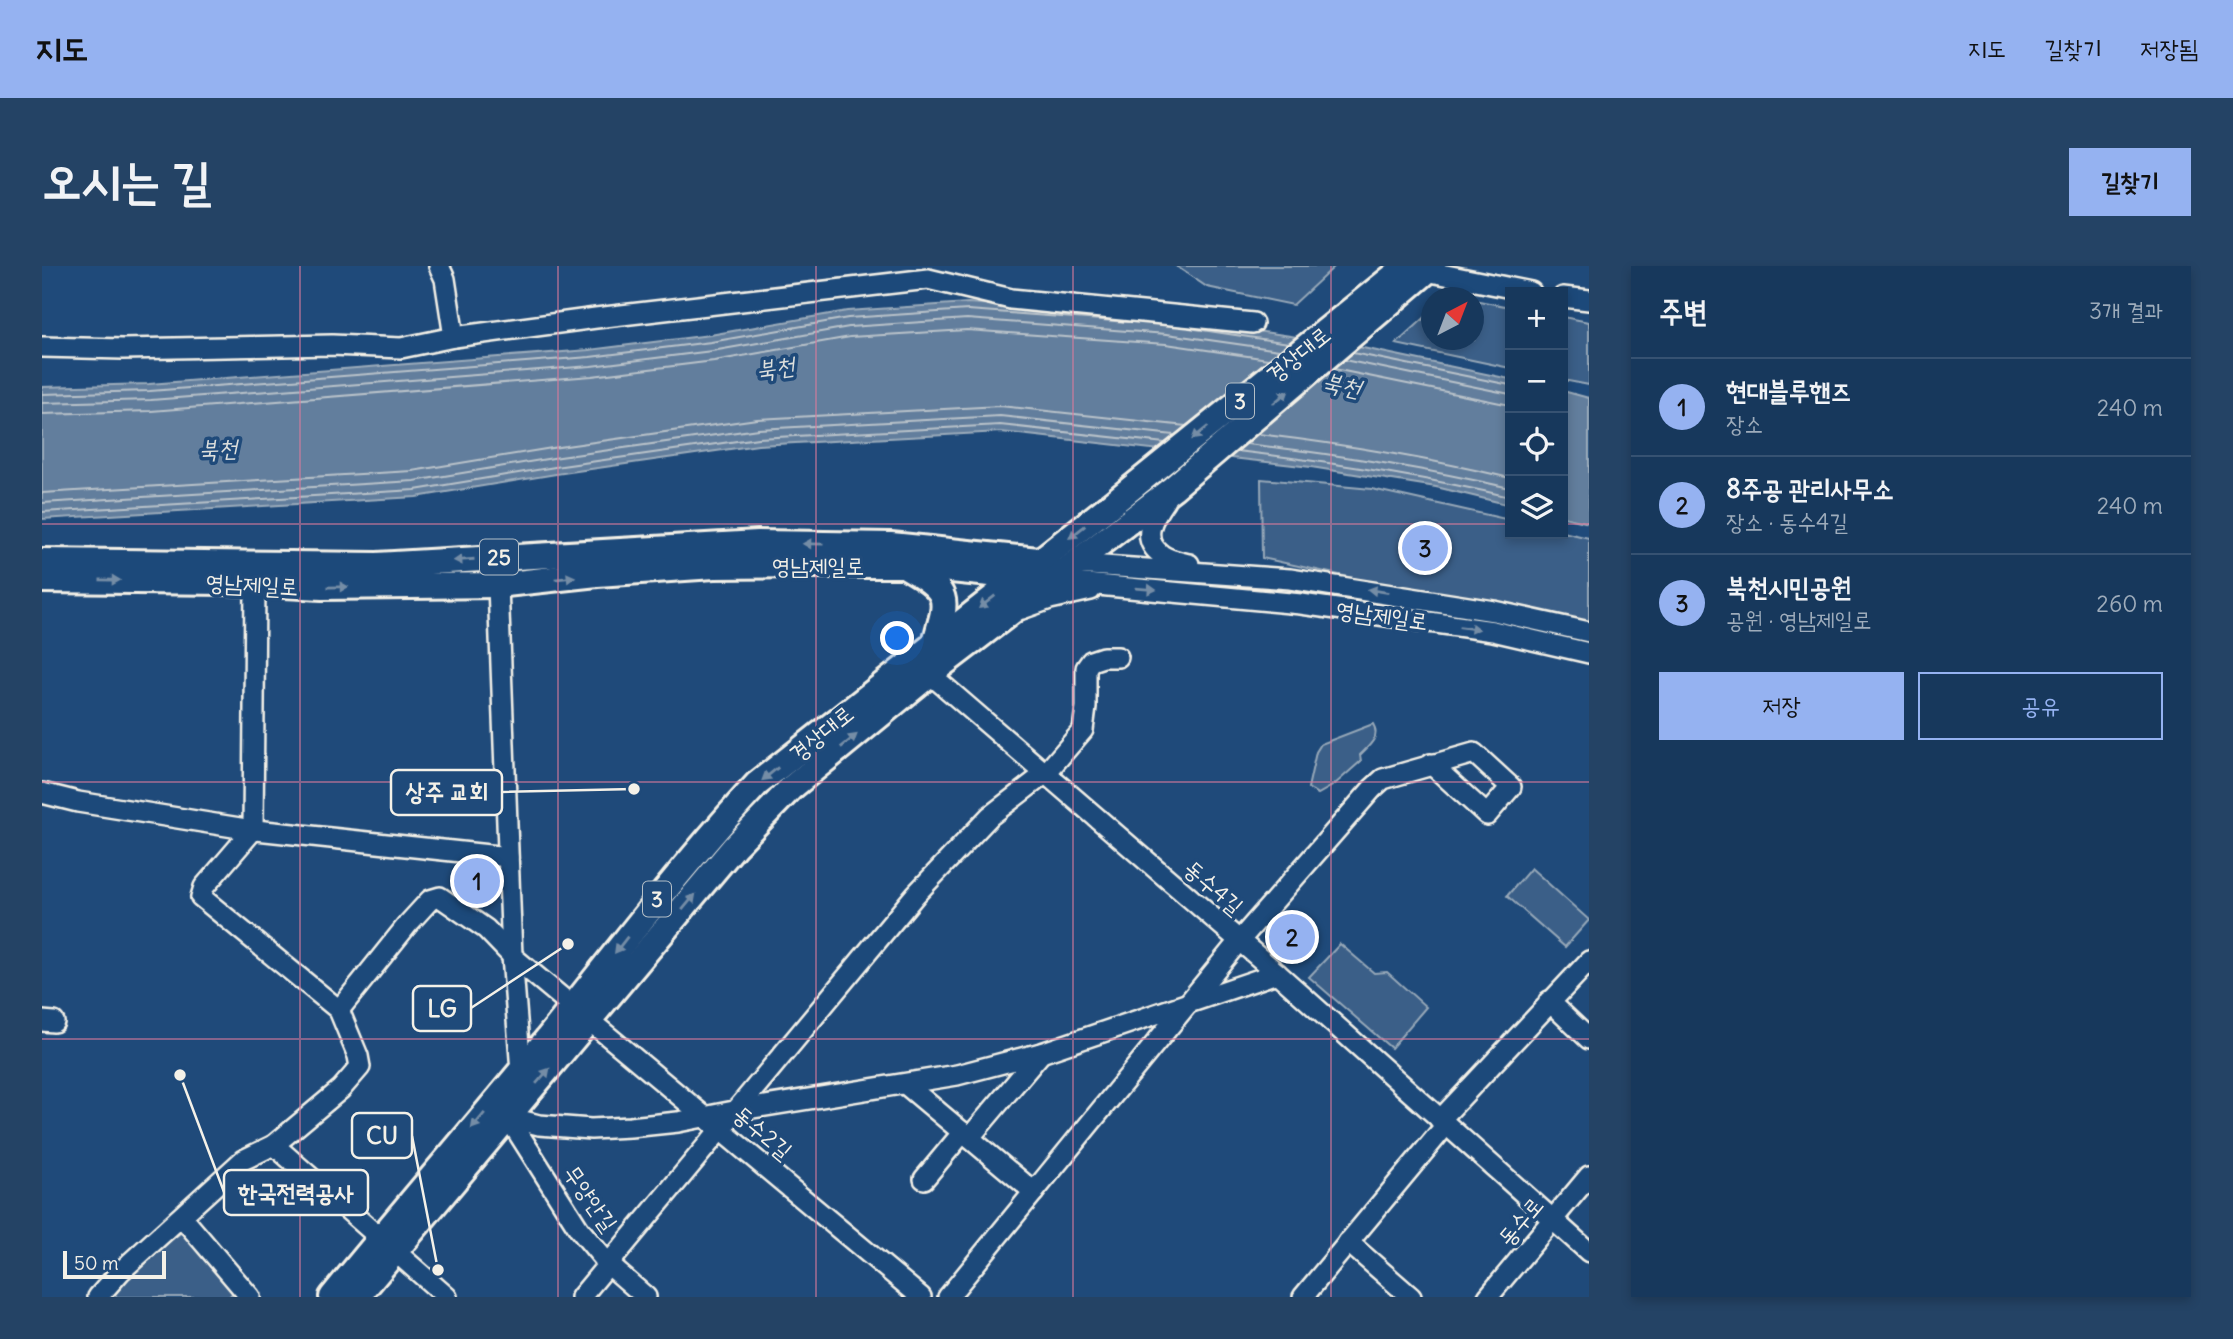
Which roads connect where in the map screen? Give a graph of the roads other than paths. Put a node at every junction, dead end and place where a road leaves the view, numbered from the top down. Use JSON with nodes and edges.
{"nodes":[{"id":1,"x":439,"y":266,"type":"edge"},
{"id":2,"x":1420,"y":267,"type":"edge"},
{"id":3,"x":1509,"y":287,"type":"edge"},
{"id":4,"x":1568,"y":298,"type":"edge"},
{"id":5,"x":1589,"y":300,"type":"edge"},
{"id":6,"x":1254,"y":323,"type":"dead end"},
{"id":7,"x":454,"y":337,"type":"junction"},
{"id":8,"x":42,"y":347,"type":"edge"},
{"id":9,"x":1173,"y":488,"type":"junction"},
{"id":10,"x":42,"y":561,"type":"edge"},
{"id":11,"x":1075,"y":564,"type":"junction"},
{"id":12,"x":902,"y":565,"type":"junction"},
{"id":13,"x":1047,"y":570,"type":"junction"},
{"id":14,"x":1213,"y":572,"type":"junction"},
{"id":15,"x":1019,"y":578,"type":"junction"},
{"id":16,"x":42,"y":580,"type":"edge"},
{"id":17,"x":255,"y":583,"type":"junction"},
{"id":18,"x":498,"y":585,"type":"junction"},
{"id":19,"x":1111,"y":586,"type":"junction"},
{"id":20,"x":1012,"y":612,"type":"junction"},
{"id":21,"x":1589,"y":632,"type":"edge"},
{"id":22,"x":935,"y":642,"type":"junction"},
{"id":23,"x":1589,"y":653,"type":"edge"},
{"id":24,"x":1118,"y":657,"type":"dead end"},
{"id":25,"x":930,"y":674,"type":"junction"},
{"id":26,"x":1431,"y":764,"type":"dead end"},
{"id":27,"x":1046,"y":773,"type":"junction"},
{"id":28,"x":42,"y":793,"type":"edge"},
{"id":29,"x":253,"y":830,"type":"junction"},
{"id":30,"x":508,"y":857,"type":"junction"},
{"id":31,"x":1239,"y":941,"type":"junction"},
{"id":32,"x":512,"y":956,"type":"junction"},
{"id":33,"x":1589,"y":961,"type":"edge"},
{"id":34,"x":1277,"y":974,"type":"junction"},
{"id":35,"x":1190,"y":1001,"type":"junction"},
{"id":36,"x":1549,"y":1002,"type":"junction"},
{"id":37,"x":339,"y":1010,"type":"junction"},
{"id":38,"x":582,"y":1014,"type":"junction"},
{"id":39,"x":1589,"y":1039,"type":"edge"},
{"id":40,"x":1041,"y":1053,"type":"junction"},
{"id":41,"x":521,"y":1071,"type":"junction"},
{"id":42,"x":905,"y":1084,"type":"junction"},
{"id":43,"x":734,"y":1111,"type":"junction"},
{"id":44,"x":508,"y":1116,"type":"junction"},
{"id":45,"x":713,"y":1122,"type":"junction"},
{"id":46,"x":1443,"y":1123,"type":"junction"},
{"id":47,"x":966,"y":1135,"type":"junction"},
{"id":48,"x":274,"y":1145,"type":"junction"},
{"id":49,"x":1589,"y":1177,"type":"edge"},
{"id":50,"x":924,"y":1179,"type":"dead end"},
{"id":51,"x":1034,"y":1192,"type":"junction"},
{"id":52,"x":182,"y":1217,"type":"junction"},
{"id":53,"x":1553,"y":1220,"type":"junction"},
{"id":54,"x":1348,"y":1242,"type":"junction"},
{"id":55,"x":387,"y":1245,"type":"junction"},
{"id":56,"x":1589,"y":1252,"type":"edge"},
{"id":57,"x":608,"y":1264,"type":"junction"},
{"id":58,"x":98,"y":1297,"type":"edge"},
{"id":59,"x":250,"y":1297,"type":"edge"},
{"id":60,"x":332,"y":1297,"type":"edge"},
{"id":61,"x":357,"y":1297,"type":"edge"},
{"id":62,"x":447,"y":1297,"type":"edge"},
{"id":63,"x":581,"y":1297,"type":"edge"},
{"id":64,"x":631,"y":1297,"type":"edge"},
{"id":65,"x":646,"y":1297,"type":"edge"},
{"id":66,"x":921,"y":1297,"type":"edge"},
{"id":67,"x":948,"y":1297,"type":"edge"},
{"id":68,"x":1303,"y":1297,"type":"edge"},
{"id":69,"x":1411,"y":1297,"type":"edge"},
{"id":70,"x":1488,"y":1297,"type":"edge"}],
"edges":[{"from":1,"to":7,"type":"street"},
{"from":2,"to":3,"type":"street"},
{"from":9,"to":2,"type":"main road","name":"경상대로","number":"3","one_way":true},
{"from":2,"to":13,"type":"main road","name":"경상대로","number":"3","one_way":true},
{"from":4,"to":5,"type":"street"},
{"from":6,"to":7,"type":"street"},
{"from":7,"to":8,"type":"street"},
{"from":9,"to":11,"type":"main road","name":"경상대로","number":"3"},
{"from":9,"to":14,"type":"street"},
{"from":13,"to":10,"type":"main road","name":"영남제일로","number":"25","one_way":true},
{"from":11,"to":13,"type":"main road","name":"경상대로","number":"3"},
{"from":11,"to":14,"type":"street","name":"영남제일로"},
{"from":12,"to":15,"type":"main road","name":"영남제일로"},
{"from":18,"to":12,"type":"main road","name":"영남제일로","one_way":true},
{"from":12,"to":22,"type":"main road"},
{"from":13,"to":15,"type":"main road","name":"영남제일로"},
{"from":13,"to":19,"type":"street","name":"영남제일로"},
{"from":13,"to":20,"type":"main road","name":"경상대로","number":"3"},
{"from":21,"to":14,"type":"street","name":"영남제일로","one_way":true},
{"from":15,"to":22,"type":"main road","name":"경상대로","number":"3","one_way":true},
{"from":16,"to":17,"type":"main road","name":"영남제일로","one_way":true},
{"from":17,"to":18,"type":"main road","name":"영남제일로","one_way":true},
{"from":17,"to":29,"type":"street"},
{"from":18,"to":30,"type":"street"},
{"from":19,"to":20,"type":"street"},
{"from":19,"to":23,"type":"street","name":"영남제일로","one_way":true},
{"from":20,"to":25,"type":"main road","name":"경상대로","number":"3"},
{"from":22,"to":38,"type":"main road","name":"경상대로","number":"3","one_way":true},
{"from":24,"to":27,"type":"street"},
{"from":25,"to":27,"type":"street","name":"동수4길"},
{"from":38,"to":25,"type":"main road","name":"경상대로","number":"3","one_way":true},
{"from":26,"to":31,"type":"street"},
{"from":27,"to":31,"type":"street","name":"동수4길"},
{"from":27,"to":43,"type":"street"},
{"from":28,"to":29,"type":"street"},
{"from":29,"to":30,"type":"street"},
{"from":29,"to":37,"type":"street"},
{"from":30,"to":32,"type":"street"},
{"from":31,"to":34,"type":"street","name":"동수4길"},
{"from":31,"to":35,"type":"street"},
{"from":32,"to":37,"type":"street","name":"동수2길"},
{"from":32,"to":38,"type":"street","name":"동수2길"},
{"from":32,"to":41,"type":"street"},
{"from":33,"to":36,"type":"street"},
{"from":34,"to":35,"type":"street"},
{"from":34,"to":46,"type":"street","name":"동수4길"},
{"from":35,"to":40,"type":"street"},
{"from":35,"to":51,"type":"street"},
{"from":36,"to":39,"type":"street"},
{"from":36,"to":46,"type":"street"},
{"from":37,"to":48,"type":"street"},
{"from":38,"to":41,"type":"main road","name":"경상대로","number":"3"},
{"from":44,"to":38,"type":"main road","name":"경상대로","number":"3","one_way":true},
{"from":38,"to":45,"type":"street","name":"동수2길"},
{"from":40,"to":42,"type":"street"},
{"from":40,"to":47,"type":"street"},
{"from":41,"to":55,"type":"main road","name":"경상대로","number":"3","one_way":true},
{"from":42,"to":43,"type":"street"},
{"from":42,"to":47,"type":"street"},
{"from":43,"to":45,"type":"street"},
{"from":44,"to":45,"type":"street"},
{"from":44,"to":55,"type":"main road","name":"경상대로","number":"3"},
{"from":44,"to":57,"type":"street","name":"무양안길"},
{"from":45,"to":57,"type":"street"},
{"from":45,"to":66,"type":"street","name":"동수2길"},
{"from":46,"to":53,"type":"street","name":"동수4길"},
{"from":46,"to":54,"type":"street"},
{"from":47,"to":50,"type":"street"},
{"from":47,"to":51,"type":"street"},
{"from":48,"to":52,"type":"street"},
{"from":48,"to":55,"type":"street"},
{"from":49,"to":53,"type":"street","name":"동수로"},
{"from":51,"to":67,"type":"street"},
{"from":52,"to":58,"type":"street"},
{"from":52,"to":59,"type":"street"},
{"from":53,"to":56,"type":"street","name":"동수4길"},
{"from":53,"to":70,"type":"street","name":"동수로"},
{"from":54,"to":68,"type":"street"},
{"from":54,"to":69,"type":"street"},
{"from":55,"to":60,"type":"main road","name":"경상대로","number":"3"},
{"from":55,"to":61,"type":"main road","name":"경상대로","number":"3"},
{"from":55,"to":62,"type":"street"},
{"from":57,"to":63,"type":"street"},
{"from":57,"to":64,"type":"street"},
{"from":57,"to":65,"type":"street","name":"무양안길"}]}
